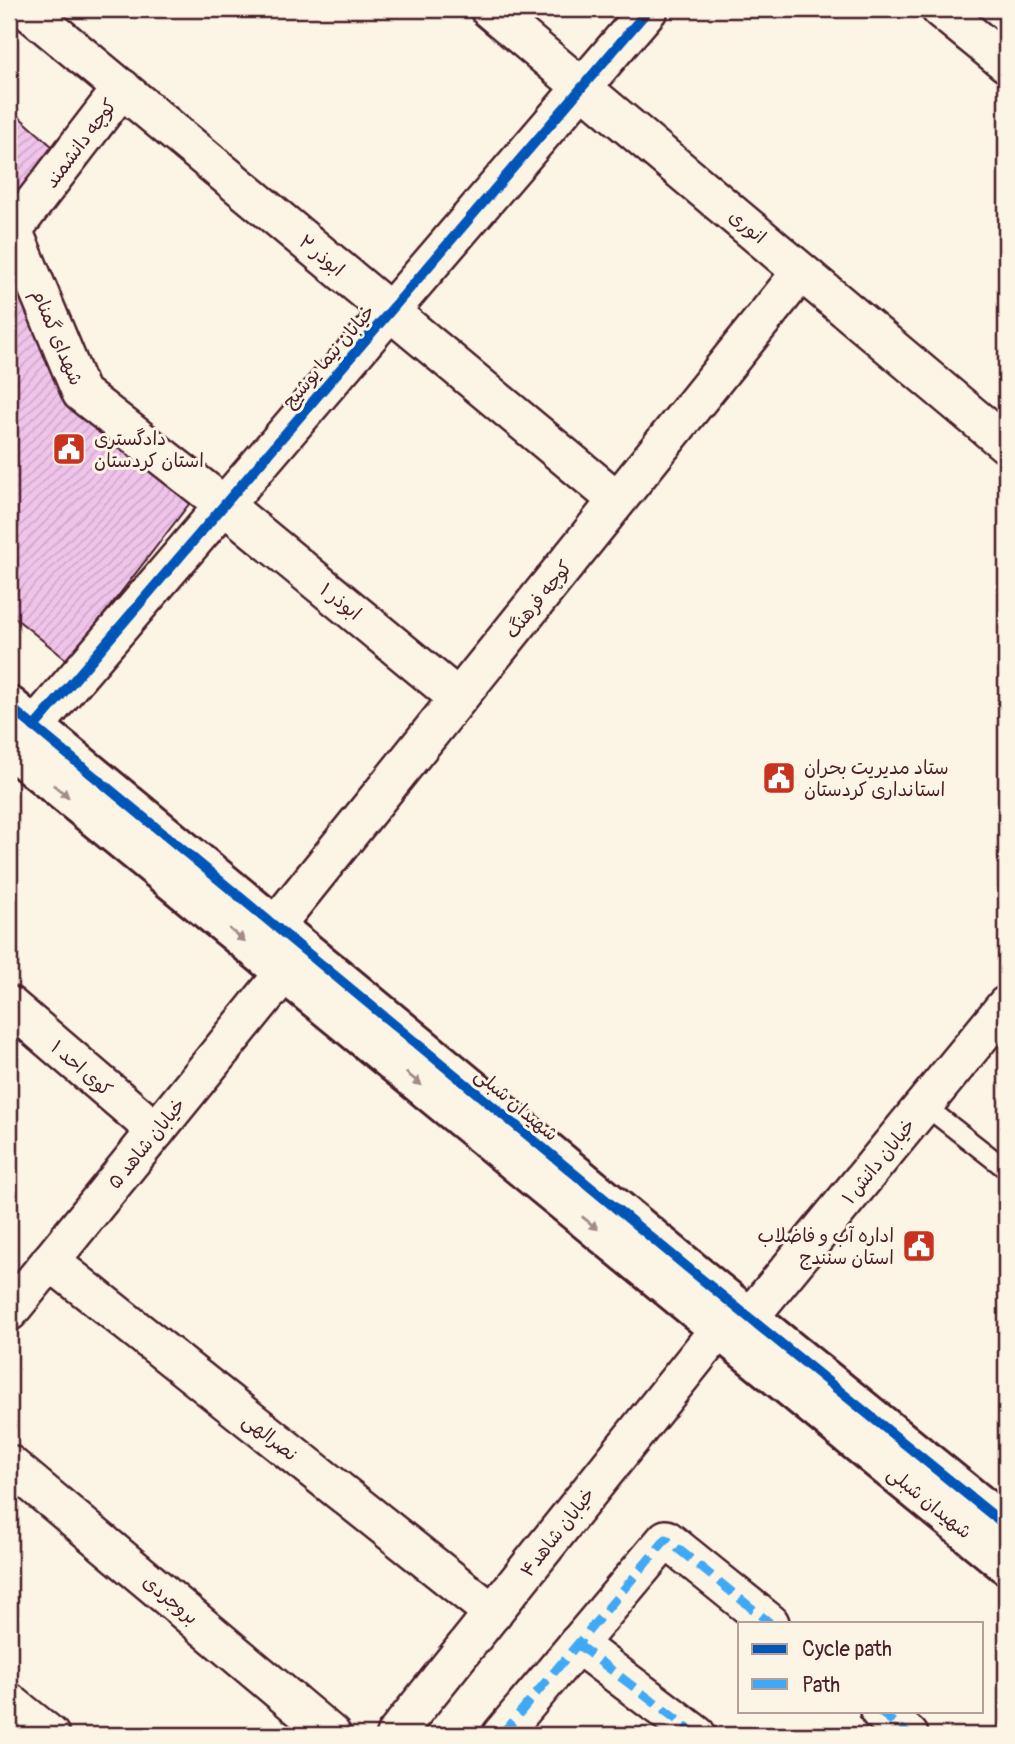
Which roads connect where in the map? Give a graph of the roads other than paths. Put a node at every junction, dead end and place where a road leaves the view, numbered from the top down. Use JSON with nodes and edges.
{"nodes":[{"id":1,"x":26,"y":9,"type":"edge"},
{"id":2,"x":489,"y":9,"type":"edge"},
{"id":3,"x":649,"y":9,"type":"edge"},
{"id":4,"x":940,"y":9,"type":"edge"},
{"id":5,"x":1006,"y":63,"type":"edge"},
{"id":6,"x":582,"y":87,"type":"junction"},
{"id":7,"x":122,"y":88,"type":"junction"},
{"id":8,"x":13,"y":230,"type":"joint"},
{"id":9,"x":801,"y":272,"type":"junction"},
{"id":10,"x":390,"y":312,"type":"junction"},
{"id":11,"x":1006,"y":444,"type":"edge"},
{"id":12,"x":617,"y":500,"type":"junction"},
{"id":13,"x":224,"y":505,"type":"junction"},
{"id":14,"x":458,"y":698,"type":"junction"},
{"id":15,"x":17,"y":727,"type":"edge"},
{"id":16,"x":275,"y":926,"type":"junction"},
{"id":17,"x":284,"y":973,"type":"junction"},
{"id":18,"x":9,"y":1005,"type":"edge"},
{"id":19,"x":1006,"y":1005,"type":"edge"},
{"id":20,"x":924,"y":1105,"type":"junction"},
{"id":21,"x":156,"y":1131,"type":"junction"},
{"id":22,"x":1006,"y":1169,"type":"edge"},
{"id":23,"x":50,"y":1262,"type":"junction"},
{"id":24,"x":9,"y":1312,"type":"edge"},
{"id":25,"x":734,"y":1323,"type":"junction"},
{"id":26,"x":9,"y":1464,"type":"edge"},
{"id":27,"x":1006,"y":1526,"type":"edge"},
{"id":28,"x":1006,"y":1564,"type":"edge"},
{"id":29,"x":493,"y":1613,"type":"junction"},
{"id":30,"x":769,"y":1622,"type":"edge"},
{"id":31,"x":577,"y":1644,"type":"junction"},
{"id":32,"x":9,"y":1702,"type":"edge"},
{"id":33,"x":880,"y":1712,"type":"edge"},
{"id":34,"x":50,"y":1735,"type":"edge"},
{"id":35,"x":332,"y":1735,"type":"edge"},
{"id":36,"x":395,"y":1735,"type":"edge"},
{"id":37,"x":501,"y":1735,"type":"edge"},
{"id":38,"x":697,"y":1735,"type":"edge"},
{"id":39,"x":909,"y":1735,"type":"edge"}],
"edges":[{"from":1,"to":7,"type":"street","name":"ابوذر ۲"},
{"from":2,"to":6,"type":"street","name":"انوری"},
{"from":3,"to":6,"type":"street","name":"خیابان نیما یوشیج"},
{"from":4,"to":5,"type":"street"},
{"from":6,"to":9,"type":"street","name":"انوری"},
{"from":6,"to":10,"type":"street","name":"خیابان نیما یوشیج"},
{"from":7,"to":8,"type":"street","name":"کوچه دانشمند"},
{"from":7,"to":10,"type":"street","name":"ابوذر ۲"},
{"from":8,"to":13,"type":"street","name":"شهدای گمنام"},
{"from":9,"to":11,"type":"street","name":"انوری"},
{"from":9,"to":12,"type":"street","name":"کوچه فرهنگ"},
{"from":10,"to":12,"type":"street","name":"ابوذر ۲"},
{"from":10,"to":13,"type":"street","name":"خیابان نیما یوشیج"},
{"from":12,"to":14,"type":"street","name":"کوچه فرهنگ"},
{"from":13,"to":14,"type":"street","name":"ابوذر ۱"},
{"from":13,"to":15,"type":"street","name":"خیابان نیما یوشیج"},
{"from":14,"to":16,"type":"street","name":"کوچه فرهنگ"},
{"from":15,"to":16,"type":"street","name":"شهیدان شبلی"},
{"from":15,"to":17,"type":"street","name":"شهیدان شبلی","one_way":true},
{"from":16,"to":25,"type":"street","name":"شهیدان شبلی"},
{"from":17,"to":21,"type":"street","name":"خیابان شاهد ۵"},
{"from":17,"to":25,"type":"street","name":"شهیدان شبلی","one_way":true},
{"from":18,"to":21,"type":"street","name":"کوی احد ۱"},
{"from":19,"to":20,"type":"street","name":"خیابان دانش ۱"},
{"from":20,"to":22,"type":"lane"},
{"from":20,"to":25,"type":"street","name":"خیابان دانش ۱"},
{"from":21,"to":23,"type":"street","name":"خیابان شاهد ۵"},
{"from":23,"to":24,"type":"street","name":"خیابان شاهد ۵"},
{"from":23,"to":29,"type":"street","name":"نصرالهی"},
{"from":25,"to":27,"type":"street","name":"شهیدان شبلی"},
{"from":25,"to":28,"type":"street","name":"شهیدان شبلی"},
{"from":25,"to":29,"type":"street","name":"خیابان شاهد۴"},
{"from":26,"to":35,"type":"street","name":"بروجردی"},
{"from":29,"to":36,"type":"street","name":"خیابان شاهد۴"},
{"from":30,"to":31,"type":"street"},
{"from":31,"to":37,"type":"street"},
{"from":31,"to":38,"type":"street"},
{"from":32,"to":34,"type":"street"},
{"from":33,"to":39,"type":"street"}]}
